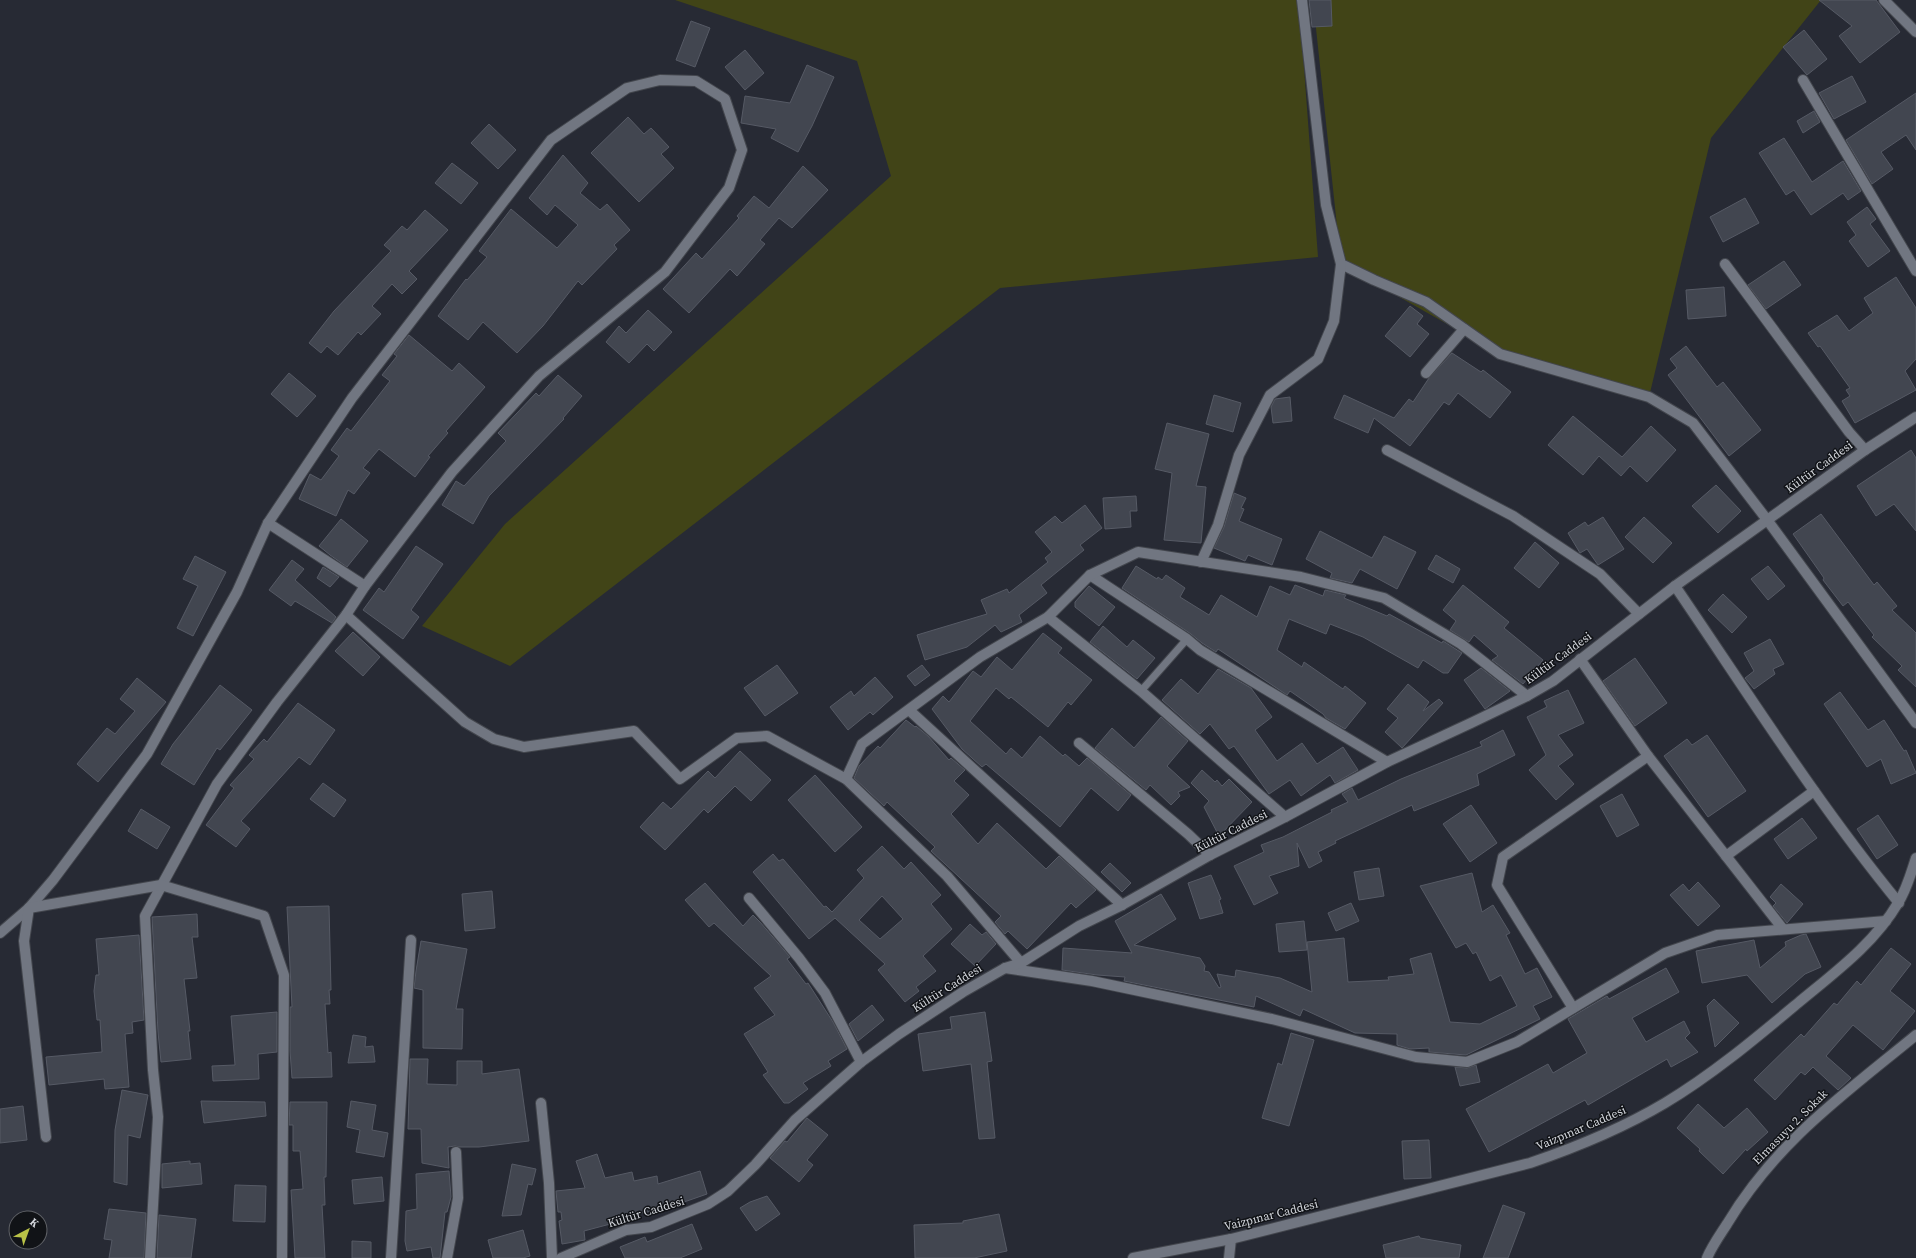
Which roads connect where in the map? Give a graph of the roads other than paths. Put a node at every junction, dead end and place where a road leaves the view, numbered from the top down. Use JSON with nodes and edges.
{"nodes":[{"id":1,"x":1302,"y":0,"type":"edge"},
{"id":2,"x":1884,"y":0,"type":"edge"},
{"id":3,"x":1916,"y":32,"type":"edge"},
{"id":4,"x":1803,"y":80,"type":"dead end"},
{"id":5,"x":1341,"y":264,"type":"junction"},
{"id":6,"x":1725,"y":264,"type":"dead end"},
{"id":7,"x":1916,"y":271,"type":"edge"},
{"id":8,"x":1464,"y":329,"type":"junction"},
{"id":9,"x":1426,"y":373,"type":"dead end"},
{"id":10,"x":1916,"y":417,"type":"edge"},
{"id":11,"x":1387,"y":450,"type":"dead end"},
{"id":12,"x":1865,"y":450,"type":"junction"},
{"id":13,"x":1768,"y":521,"type":"junction"},
{"id":14,"x":268,"y":523,"type":"junction"},
{"id":15,"x":1201,"y":562,"type":"junction"},
{"id":16,"x":1090,"y":575,"type":"junction"},
{"id":17,"x":365,"y":586,"type":"junction"},
{"id":18,"x":1675,"y":586,"type":"junction"},
{"id":19,"x":1639,"y":614,"type":"junction"},
{"id":20,"x":346,"y":615,"type":"junction"},
{"id":21,"x":1048,"y":617,"type":"junction"},
{"id":22,"x":1187,"y":639,"type":"junction"},
{"id":23,"x":1580,"y":659,"type":"junction"},
{"id":24,"x":1141,"y":691,"type":"junction"},
{"id":25,"x":1527,"y":696,"type":"junction"},
{"id":26,"x":909,"y":710,"type":"junction"},
{"id":27,"x":1916,"y":723,"type":"edge"},
{"id":28,"x":1079,"y":743,"type":"dead end"},
{"id":29,"x":1648,"y":756,"type":"junction"},
{"id":30,"x":1387,"y":762,"type":"junction"},
{"id":31,"x":846,"y":779,"type":"junction"},
{"id":32,"x":1814,"y":792,"type":"junction"},
{"id":33,"x":1285,"y":817,"type":"junction"},
{"id":34,"x":1210,"y":855,"type":"junction"},
{"id":35,"x":1726,"y":856,"type":"junction"},
{"id":36,"x":1916,"y":858,"type":"edge"},
{"id":37,"x":161,"y":884,"type":"junction"},
{"id":38,"x":749,"y":898,"type":"dead end"},
{"id":39,"x":1899,"y":903,"type":"junction"},
{"id":40,"x":1122,"y":905,"type":"junction"},
{"id":41,"x":29,"y":908,"type":"junction"},
{"id":42,"x":1886,"y":921,"type":"junction"},
{"id":43,"x":1783,"y":929,"type":"junction"},
{"id":44,"x":0,"y":933,"type":"edge"},
{"id":45,"x":411,"y":940,"type":"dead end"},
{"id":46,"x":1021,"y":963,"type":"junction"},
{"id":47,"x":1005,"y":968,"type":"junction"},
{"id":48,"x":1573,"y":1008,"type":"junction"},
{"id":49,"x":1916,"y":1035,"type":"edge"},
{"id":50,"x":861,"y":1062,"type":"junction"},
{"id":51,"x":541,"y":1103,"type":"dead end"},
{"id":52,"x":46,"y":1137,"type":"dead end"},
{"id":53,"x":456,"y":1152,"type":"dead end"},
{"id":54,"x":1231,"y":1239,"type":"junction"},
{"id":55,"x":150,"y":1258,"type":"edge"},
{"id":56,"x":282,"y":1258,"type":"edge"},
{"id":57,"x":391,"y":1258,"type":"edge"},
{"id":58,"x":447,"y":1258,"type":"edge"},
{"id":59,"x":552,"y":1258,"type":"edge"},
{"id":60,"x":561,"y":1258,"type":"edge"},
{"id":61,"x":1133,"y":1258,"type":"edge"},
{"id":62,"x":1229,"y":1258,"type":"edge"},
{"id":63,"x":1707,"y":1258,"type":"edge"}],
"edges":[{"from":1,"to":5,"type":"street"},
{"from":2,"to":3,"type":"street"},
{"from":4,"to":7,"type":"street"},
{"from":5,"to":8,"type":"street"},
{"from":5,"to":15,"type":"street"},
{"from":6,"to":12,"type":"street"},
{"from":8,"to":9,"type":"street"},
{"from":8,"to":13,"type":"street"},
{"from":10,"to":12,"type":"street","name":"Kültür Caddesi"},
{"from":11,"to":19,"type":"street"},
{"from":12,"to":13,"type":"street","name":"Kültür Caddesi"},
{"from":13,"to":18,"type":"street","name":"Kültür Caddesi"},
{"from":13,"to":27,"type":"street"},
{"from":14,"to":17,"type":"street"},
{"from":14,"to":17,"type":"street"},
{"from":14,"to":41,"type":"street"},
{"from":15,"to":16,"type":"street"},
{"from":15,"to":25,"type":"street"},
{"from":16,"to":21,"type":"street"},
{"from":16,"to":22,"type":"street"},
{"from":17,"to":20,"type":"street"},
{"from":18,"to":19,"type":"street","name":"Kültür Caddesi"},
{"from":18,"to":32,"type":"street"},
{"from":19,"to":23,"type":"street","name":"Kültür Caddesi"},
{"from":20,"to":31,"type":"street"},
{"from":20,"to":37,"type":"street"},
{"from":21,"to":24,"type":"street"},
{"from":21,"to":26,"type":"street"},
{"from":22,"to":24,"type":"lane"},
{"from":22,"to":30,"type":"street"},
{"from":23,"to":25,"type":"street","name":"Kültür Caddesi"},
{"from":23,"to":29,"type":"street"},
{"from":24,"to":33,"type":"street"},
{"from":25,"to":30,"type":"street","name":"Kültür Caddesi"},
{"from":26,"to":31,"type":"street"},
{"from":26,"to":40,"type":"street"},
{"from":28,"to":34,"type":"street"},
{"from":29,"to":35,"type":"street"},
{"from":29,"to":48,"type":"street"},
{"from":30,"to":33,"type":"street","name":"Kültür Caddesi"},
{"from":31,"to":46,"type":"street"},
{"from":32,"to":35,"type":"street"},
{"from":32,"to":39,"type":"street"},
{"from":33,"to":34,"type":"street","name":"Kültür Caddesi"},
{"from":34,"to":40,"type":"street","name":"Kültür Caddesi"},
{"from":35,"to":43,"type":"street"},
{"from":36,"to":39,"type":"street","name":"Vaizpınar Caddesi"},
{"from":37,"to":41,"type":"street"},
{"from":37,"to":55,"type":"street"},
{"from":37,"to":56,"type":"street"},
{"from":38,"to":50,"type":"street"},
{"from":39,"to":42,"type":"street","name":"Vaizpınar Caddesi"},
{"from":40,"to":46,"type":"street","name":"Kültür Caddesi"},
{"from":41,"to":44,"type":"street"},
{"from":41,"to":52,"type":"street"},
{"from":42,"to":43,"type":"street"},
{"from":42,"to":54,"type":"street","name":"Vaizpınar Caddesi"},
{"from":43,"to":48,"type":"street"},
{"from":45,"to":57,"type":"street"},
{"from":46,"to":47,"type":"street","name":"Kültür Caddesi"},
{"from":47,"to":48,"type":"street"},
{"from":47,"to":50,"type":"street","name":"Kültür Caddesi"},
{"from":49,"to":63,"type":"street","name":"Elmasuyu 2. Sokak"},
{"from":50,"to":60,"type":"street","name":"Kültür Caddesi"},
{"from":51,"to":59,"type":"street"},
{"from":53,"to":58,"type":"street"},
{"from":54,"to":61,"type":"street","name":"Vaizpınar Caddesi"},
{"from":54,"to":62,"type":"street"}]}
